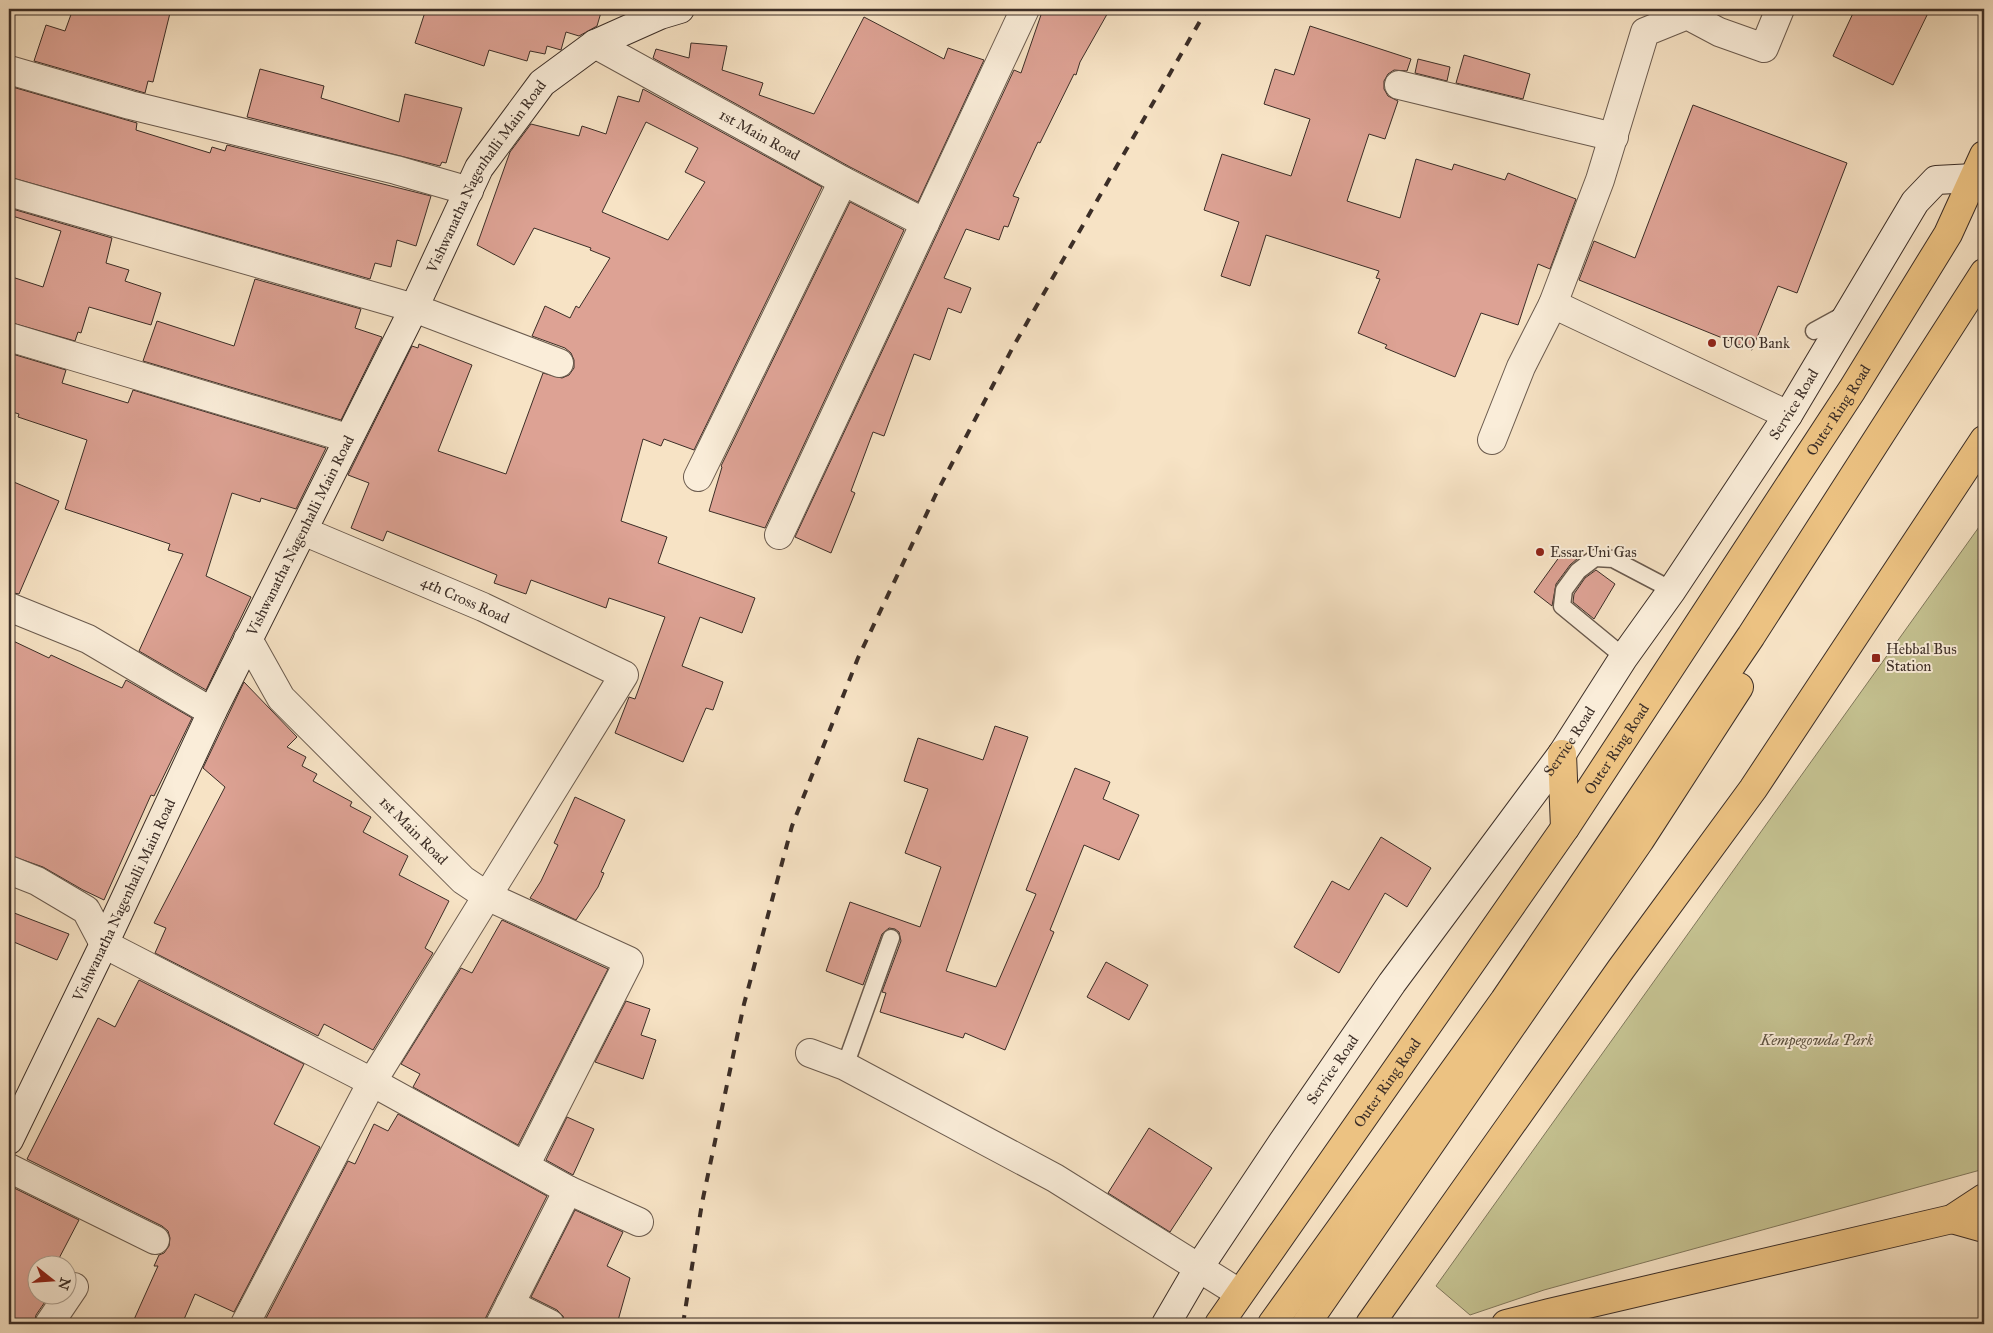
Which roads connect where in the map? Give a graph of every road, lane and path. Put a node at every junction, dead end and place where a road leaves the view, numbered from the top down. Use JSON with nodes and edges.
{"nodes":[{"id":1,"x":1025,"y":9,"type":"edge"},
{"id":2,"x":1780,"y":9,"type":"edge"},
{"id":3,"x":664,"y":10,"type":"edge"},
{"id":4,"x":595,"y":44,"type":"junction"},
{"id":5,"x":9,"y":70,"type":"edge"},
{"id":6,"x":1398,"y":85,"type":"dead end"},
{"id":7,"x":1614,"y":138,"type":"junction"},
{"id":8,"x":1979,"y":166,"type":"edge"},
{"id":9,"x":843,"y":181,"type":"junction"},
{"id":10,"x":469,"y":191,"type":"junction"},
{"id":11,"x":9,"y":192,"type":"edge"},
{"id":12,"x":925,"y":223,"type":"junction"},
{"id":13,"x":1984,"y":273,"type":"edge"},
{"id":14,"x":1553,"y":304,"type":"junction"},
{"id":15,"x":1984,"y":305,"type":"edge"},
{"id":16,"x":414,"y":308,"type":"junction"},
{"id":17,"x":1851,"y":311,"type":"junction"},
{"id":18,"x":1814,"y":331,"type":"dead end"},
{"id":19,"x":9,"y":337,"type":"edge"},
{"id":20,"x":559,"y":363,"type":"dead end"},
{"id":21,"x":1788,"y":416,"type":"junction"},
{"id":22,"x":347,"y":438,"type":"junction"},
{"id":23,"x":1492,"y":440,"type":"dead end"},
{"id":24,"x":1984,"y":440,"type":"edge"},
{"id":25,"x":698,"y":477,"type":"dead end"},
{"id":26,"x":303,"y":531,"type":"junction"},
{"id":27,"x":779,"y":534,"type":"dead end"},
{"id":28,"x":1672,"y":590,"type":"junction"},
{"id":29,"x":9,"y":608,"type":"edge"},
{"id":30,"x":248,"y":639,"type":"junction"},
{"id":31,"x":1624,"y":658,"type":"junction"},
{"id":32,"x":212,"y":712,"type":"junction"},
{"id":33,"x":1562,"y":754,"type":"junction"},
{"id":34,"x":1565,"y":828,"type":"junction"},
{"id":35,"x":9,"y":870,"type":"edge"},
{"id":36,"x":487,"y":896,"type":"junction"},
{"id":37,"x":891,"y":938,"type":"dead end"},
{"id":38,"x":104,"y":944,"type":"junction"},
{"id":39,"x":810,"y":1053,"type":"dead end"},
{"id":40,"x":845,"y":1066,"type":"junction"},
{"id":41,"x":372,"y":1082,"type":"junction"},
{"id":42,"x":11,"y":1131,"type":"edge"},
{"id":43,"x":525,"y":1166,"type":"junction"},
{"id":44,"x":9,"y":1168,"type":"edge"},
{"id":45,"x":568,"y":1190,"type":"junction"},
{"id":46,"x":1984,"y":1198,"type":"edge"},
{"id":47,"x":1952,"y":1219,"type":"junction"},
{"id":48,"x":639,"y":1222,"type":"dead end"},
{"id":49,"x":1984,"y":1228,"type":"edge"},
{"id":50,"x":155,"y":1240,"type":"dead end"},
{"id":51,"x":1198,"y":1269,"type":"junction"},
{"id":52,"x":1239,"y":1293,"type":"junction"},
{"id":53,"x":61,"y":1306,"type":"edge"},
{"id":54,"x":505,"y":1314,"type":"edge"},
{"id":55,"x":49,"y":1324,"type":"edge"},
{"id":56,"x":245,"y":1324,"type":"edge"},
{"id":57,"x":550,"y":1324,"type":"edge"},
{"id":58,"x":1166,"y":1324,"type":"edge"},
{"id":59,"x":1219,"y":1324,"type":"edge"},
{"id":60,"x":1272,"y":1324,"type":"edge"},
{"id":61,"x":1306,"y":1324,"type":"edge"},
{"id":62,"x":1370,"y":1324,"type":"edge"},
{"id":63,"x":1506,"y":1324,"type":"edge"}],
"edges":[{"from":1,"to":12,"type":"street"},
{"from":2,"to":7,"type":"street"},
{"from":3,"to":4,"type":"street","name":"Vishwanatha Nagenhalli Main Road"},
{"from":4,"to":9,"type":"street","name":"1st Main Road"},
{"from":4,"to":10,"type":"street","name":"Vishwanatha Nagenhalli Main Road"},
{"from":5,"to":10,"type":"street"},
{"from":6,"to":7,"type":"street"},
{"from":7,"to":14,"type":"street"},
{"from":8,"to":17,"type":"street","name":"Service Road"},
{"from":8,"to":34,"type":"highway","name":"Outer Ring Road"},
{"from":9,"to":12,"type":"street","name":"1st Main Road"},
{"from":9,"to":25,"type":"street"},
{"from":10,"to":16,"type":"street","name":"Vishwanatha Nagenhalli Main Road"},
{"from":11,"to":16,"type":"street"},
{"from":12,"to":27,"type":"street"},
{"from":13,"to":60,"type":"highway"},
{"from":14,"to":21,"type":"street"},
{"from":14,"to":23,"type":"street"},
{"from":15,"to":61,"type":"highway"},
{"from":16,"to":20,"type":"street"},
{"from":16,"to":22,"type":"street","name":"Vishwanatha Nagenhalli Main Road"},
{"from":17,"to":18,"type":"lane"},
{"from":17,"to":21,"type":"street","name":"Service Road"},
{"from":19,"to":22,"type":"street"},
{"from":21,"to":28,"type":"street","name":"Service Road"},
{"from":22,"to":26,"type":"street","name":"Vishwanatha Nagenhalli Main Road"},
{"from":24,"to":62,"type":"highway"},
{"from":26,"to":30,"type":"street","name":"Vishwanatha Nagenhalli Main Road"},
{"from":26,"to":36,"type":"street","name":"4th Cross Road"},
{"from":28,"to":31,"type":"street","name":"Service Road"},
{"from":28,"to":31,"type":"lane"},
{"from":29,"to":32,"type":"street"},
{"from":30,"to":32,"type":"street","name":"Vishwanatha Nagenhalli Main Road"},
{"from":30,"to":36,"type":"street","name":"1st Main Road"},
{"from":31,"to":33,"type":"street","name":"Service Road"},
{"from":32,"to":38,"type":"street","name":"Vishwanatha Nagenhalli Main Road"},
{"from":33,"to":34,"type":"highway"},
{"from":33,"to":51,"type":"street","name":"Service Road"},
{"from":34,"to":52,"type":"highway","name":"Outer Ring Road"},
{"from":35,"to":38,"type":"street"},
{"from":36,"to":41,"type":"street"},
{"from":36,"to":43,"type":"street","name":"1st Main Road"},
{"from":37,"to":40,"type":"lane"},
{"from":38,"to":41,"type":"street"},
{"from":38,"to":42,"type":"street","name":"Vishwanatha Nagenhalli Main Road"},
{"from":39,"to":40,"type":"street"},
{"from":40,"to":51,"type":"street"},
{"from":41,"to":43,"type":"street"},
{"from":41,"to":56,"type":"street"},
{"from":43,"to":45,"type":"street"},
{"from":44,"to":50,"type":"street"},
{"from":45,"to":48,"type":"street"},
{"from":45,"to":54,"type":"street"},
{"from":46,"to":47,"type":"highway"},
{"from":47,"to":49,"type":"highway"},
{"from":47,"to":63,"type":"highway"},
{"from":51,"to":52,"type":"street"},
{"from":51,"to":58,"type":"street","name":"Service Road"},
{"from":52,"to":59,"type":"highway","name":"Outer Ring Road"},
{"from":53,"to":55,"type":"street"},
{"from":54,"to":57,"type":"street"}]}
